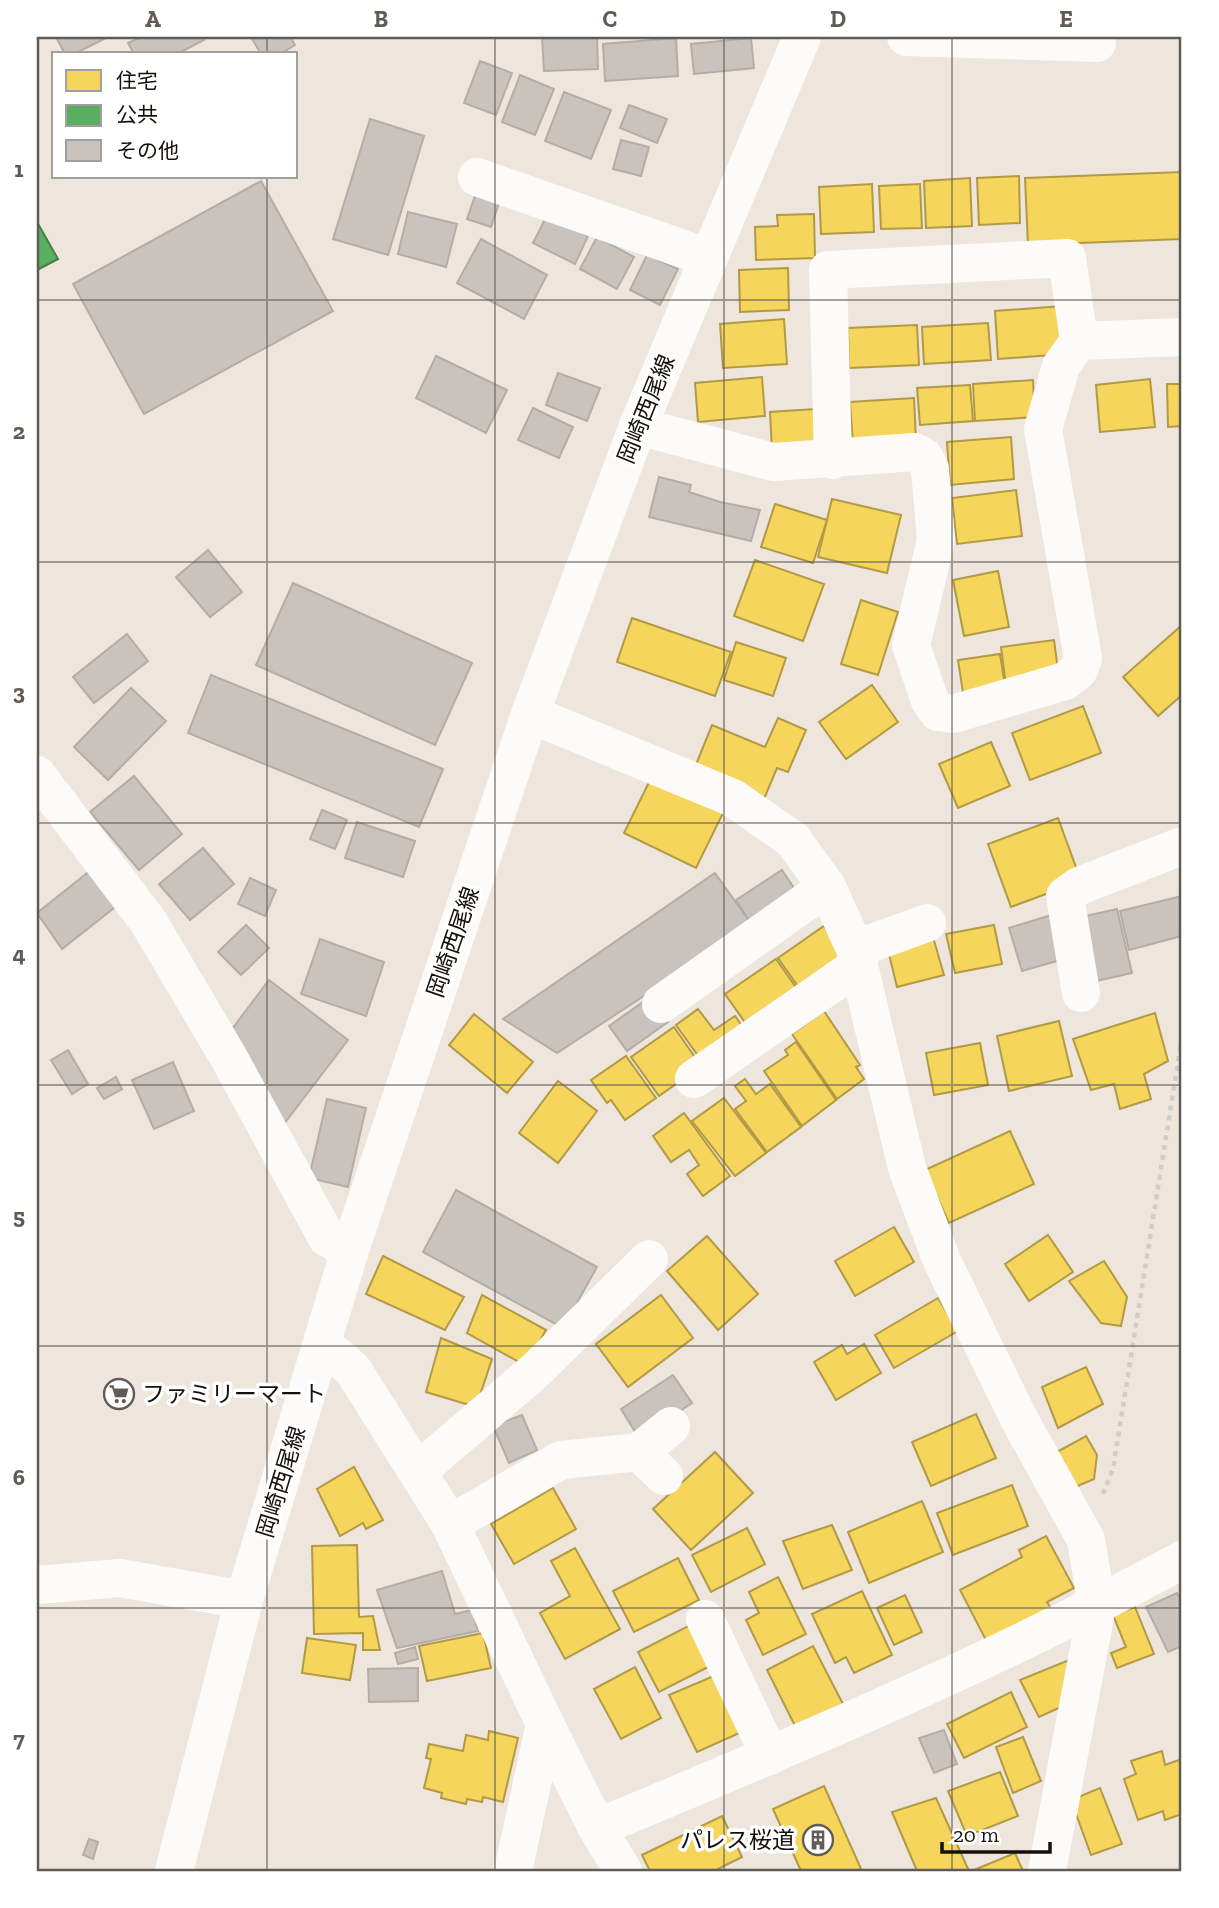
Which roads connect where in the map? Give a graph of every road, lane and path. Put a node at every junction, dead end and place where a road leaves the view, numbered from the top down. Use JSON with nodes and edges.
{"nodes":[{"id":1,"x":802,"y":37,"type":"edge"},
{"id":2,"x":906,"y":37,"type":"edge"},
{"id":3,"x":1097,"y":43,"type":"dead end"},
{"id":4,"x":477,"y":177,"type":"dead end"},
{"id":5,"x":709,"y":258,"type":"junction"},
{"id":6,"x":1182,"y":337,"type":"edge"},
{"id":7,"x":1079,"y":341,"type":"junction"},
{"id":8,"x":638,"y":426,"type":"junction"},
{"id":9,"x":833,"y":460,"type":"junction"},
{"id":10,"x":530,"y":714,"type":"junction"},
{"id":11,"x":37,"y":775,"type":"edge"},
{"id":12,"x":1182,"y":846,"type":"edge"},
{"id":13,"x":827,"y":887,"type":"junction"},
{"id":14,"x":926,"y":923,"type":"dead end"},
{"id":15,"x":857,"y":957,"type":"junction"},
{"id":16,"x":1081,"y":993,"type":"dead end"},
{"id":17,"x":661,"y":1004,"type":"dead end"},
{"id":18,"x":1182,"y":1037,"type":"edge"},
{"id":19,"x":694,"y":1079,"type":"dead end"},
{"id":20,"x":350,"y":1250,"type":"junction"},
{"id":21,"x":649,"y":1259,"type":"dead end"},
{"id":22,"x":322,"y":1350,"type":"junction"},
{"id":23,"x":671,"y":1426,"type":"dead end"},
{"id":24,"x":418,"y":1471,"type":"junction"},
{"id":25,"x":450,"y":1524,"type":"junction"},
{"id":26,"x":1086,"y":1540,"type":"junction"},
{"id":27,"x":1182,"y":1560,"type":"edge"},
{"id":28,"x":37,"y":1584,"type":"edge"},
{"id":29,"x":244,"y":1600,"type":"junction"},
{"id":30,"x":1097,"y":1606,"type":"junction"},
{"id":31,"x":705,"y":1619,"type":"dead end"},
{"id":32,"x":545,"y":1724,"type":"junction"},
{"id":33,"x":770,"y":1756,"type":"junction"},
{"id":34,"x":597,"y":1828,"type":"junction"},
{"id":35,"x":174,"y":1871,"type":"edge"},
{"id":36,"x":513,"y":1871,"type":"edge"},
{"id":37,"x":623,"y":1871,"type":"edge"},
{"id":38,"x":1047,"y":1871,"type":"edge"}],
"edges":[{"from":1,"to":5,"type":"street","name":"岡崎西尾線"},
{"from":2,"to":3,"type":"street"},
{"from":4,"to":5,"type":"street"},
{"from":5,"to":8,"type":"street","name":"岡崎西尾線"},
{"from":6,"to":7,"type":"street"},
{"from":7,"to":9,"type":"street"},
{"from":7,"to":9,"type":"street"},
{"from":8,"to":9,"type":"street"},
{"from":8,"to":10,"type":"street","name":"岡崎西尾線"},
{"from":10,"to":13,"type":"street"},
{"from":10,"to":20,"type":"street","name":"岡崎西尾線"},
{"from":11,"to":20,"type":"street"},
{"from":12,"to":16,"type":"street"},
{"from":13,"to":15,"type":"street"},
{"from":13,"to":17,"type":"street"},
{"from":14,"to":15,"type":"street"},
{"from":15,"to":19,"type":"street"},
{"from":15,"to":26,"type":"street"},
{"from":18,"to":26,"type":"path"},
{"from":20,"to":22,"type":"street","name":"岡崎西尾線"},
{"from":21,"to":24,"type":"street"},
{"from":22,"to":24,"type":"street"},
{"from":22,"to":29,"type":"street","name":"岡崎西尾線"},
{"from":23,"to":25,"type":"street"},
{"from":24,"to":25,"type":"street"},
{"from":25,"to":32,"type":"street"},
{"from":26,"to":30,"type":"street"},
{"from":27,"to":30,"type":"street"},
{"from":28,"to":29,"type":"street"},
{"from":29,"to":35,"type":"street","name":"岡崎西尾線"},
{"from":30,"to":33,"type":"street"},
{"from":30,"to":38,"type":"street"},
{"from":31,"to":33,"type":"street"},
{"from":32,"to":34,"type":"street"},
{"from":32,"to":36,"type":"street"},
{"from":33,"to":34,"type":"street"},
{"from":34,"to":37,"type":"street"}]}
